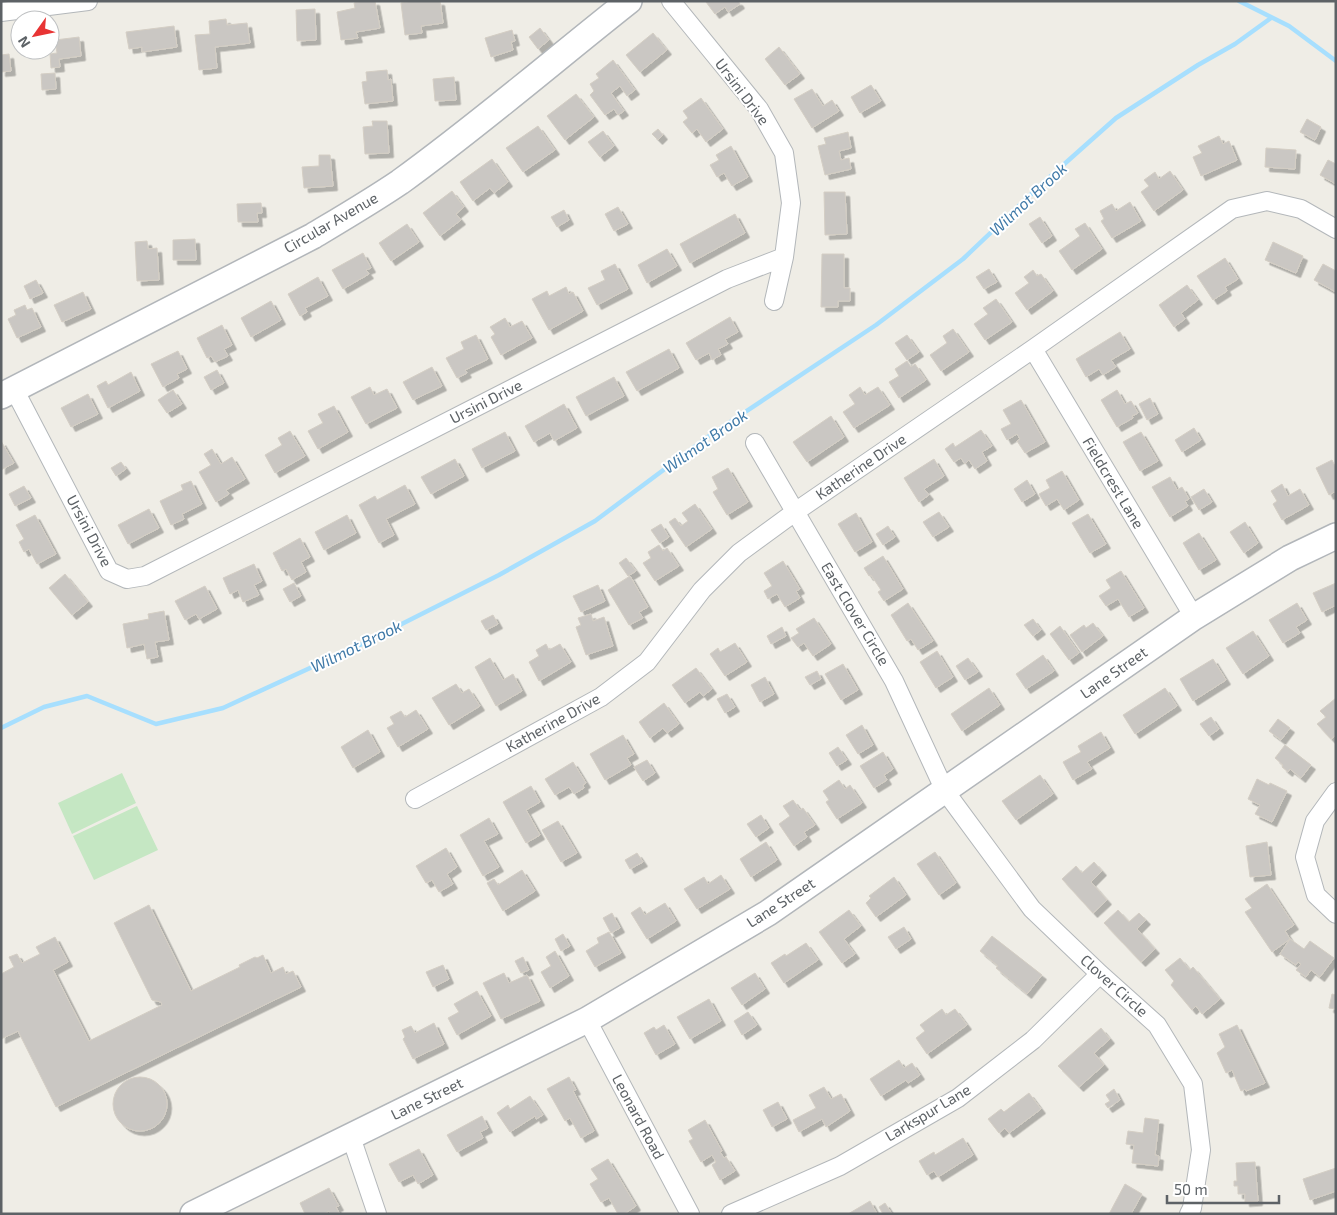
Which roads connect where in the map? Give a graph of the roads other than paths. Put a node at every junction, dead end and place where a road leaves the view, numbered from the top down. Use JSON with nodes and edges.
{"nodes":[{"id":1,"x":88,"y":1,"type":"edge"},
{"id":2,"x":629,"y":1,"type":"edge"},
{"id":3,"x":671,"y":1,"type":"edge"},
{"id":4,"x":1,"y":12,"type":"edge"},
{"id":5,"x":1336,"y":229,"type":"edge"},
{"id":6,"x":784,"y":257,"type":"junction"},
{"id":7,"x":774,"y":300,"type":"dead end"},
{"id":8,"x":1033,"y":350,"type":"junction"},
{"id":9,"x":8,"y":392,"type":"edge"},
{"id":10,"x":755,"y":443,"type":"dead end"},
{"id":11,"x":795,"y":512,"type":"junction"},
{"id":12,"x":1336,"y":536,"type":"edge"},
{"id":13,"x":1194,"y":617,"type":"junction"},
{"id":14,"x":945,"y":791,"type":"junction"},
{"id":15,"x":1336,"y":792,"type":"edge"},
{"id":16,"x":415,"y":799,"type":"dead end"},
{"id":17,"x":1336,"y":914,"type":"edge"},
{"id":18,"x":1100,"y":974,"type":"junction"},
{"id":19,"x":587,"y":1020,"type":"junction"},
{"id":20,"x":351,"y":1137,"type":"junction"},
{"id":21,"x":193,"y":1214,"type":"edge"},
{"id":22,"x":377,"y":1214,"type":"edge"},
{"id":23,"x":690,"y":1214,"type":"edge"},
{"id":24,"x":731,"y":1214,"type":"edge"},
{"id":25,"x":1189,"y":1214,"type":"edge"}],
"edges":[{"from":1,"to":4,"type":"street"},
{"from":2,"to":9,"type":"street","name":"Circular Avenue"},
{"from":3,"to":6,"type":"street","name":"Ursini Drive"},
{"from":5,"to":8,"type":"street","name":"Katherine Drive"},
{"from":6,"to":7,"type":"street"},
{"from":6,"to":9,"type":"street","name":"Ursini Drive"},
{"from":8,"to":11,"type":"street","name":"Katherine Drive"},
{"from":8,"to":13,"type":"street","name":"Fieldcrest Lane"},
{"from":10,"to":11,"type":"street","name":"East Clover Circle"},
{"from":11,"to":14,"type":"street","name":"East Clover Circle"},
{"from":11,"to":16,"type":"street","name":"Katherine Drive"},
{"from":12,"to":13,"type":"street","name":"Lane Street"},
{"from":13,"to":14,"type":"street","name":"Lane Street"},
{"from":14,"to":18,"type":"street","name":"Clover Circle"},
{"from":14,"to":19,"type":"street","name":"Lane Street"},
{"from":15,"to":17,"type":"street"},
{"from":18,"to":24,"type":"street","name":"Larkspur Lane"},
{"from":18,"to":25,"type":"street","name":"Clover Circle"},
{"from":19,"to":20,"type":"street","name":"Lane Street"},
{"from":19,"to":23,"type":"street","name":"Leonard Road"},
{"from":20,"to":21,"type":"street","name":"Lane Street"},
{"from":20,"to":22,"type":"street"}]}
